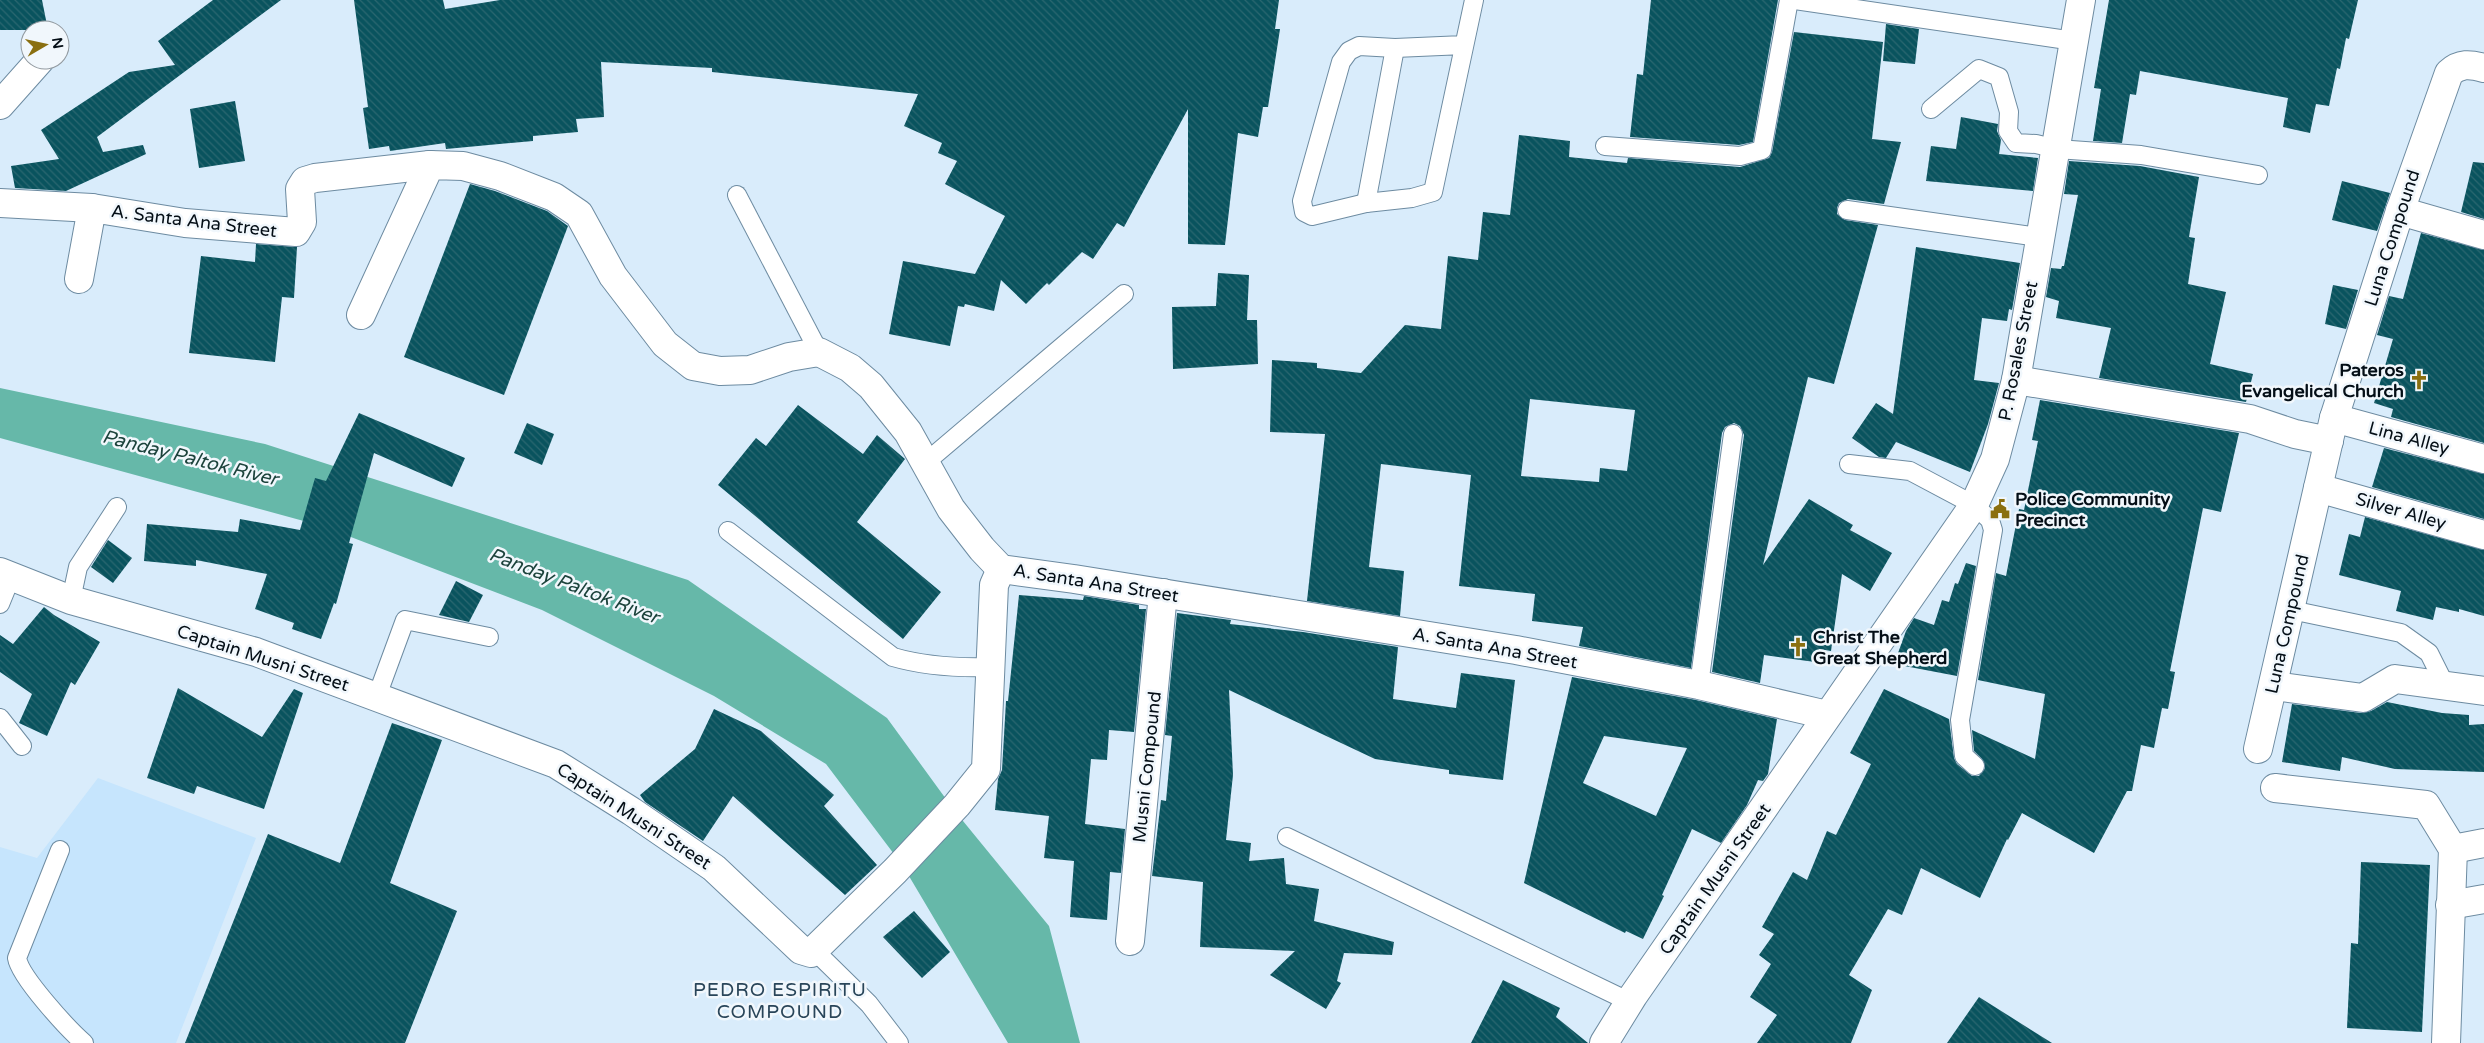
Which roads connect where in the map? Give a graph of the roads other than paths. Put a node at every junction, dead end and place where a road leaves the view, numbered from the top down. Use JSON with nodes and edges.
{"nodes":[{"id":1,"x":1474,"y":0,"type":"edge"},
{"id":2,"x":1789,"y":0,"type":"edge"},
{"id":3,"x":1795,"y":0,"type":"edge"},
{"id":4,"x":2081,"y":0,"type":"edge"},
{"id":5,"x":2074,"y":41,"type":"junction"},
{"id":6,"x":1464,"y":45,"type":"junction"},
{"id":7,"x":1395,"y":48,"type":"junction"},
{"id":8,"x":2484,"y":68,"type":"edge"},
{"id":9,"x":31,"y":70,"type":"edge"},
{"id":10,"x":0,"y":106,"type":"edge"},
{"id":11,"x":1931,"y":109,"type":"dead end"},
{"id":12,"x":1605,"y":146,"type":"dead end"},
{"id":13,"x":2057,"y":149,"type":"junction"},
{"id":14,"x":430,"y":165,"type":"junction"},
{"id":15,"x":2258,"y":175,"type":"dead end"},
{"id":16,"x":737,"y":195,"type":"dead end"},
{"id":17,"x":0,"y":203,"type":"edge"},
{"id":18,"x":1366,"y":203,"type":"junction"},
{"id":19,"x":92,"y":208,"type":"junction"},
{"id":20,"x":1848,"y":210,"type":"dead end"},
{"id":21,"x":2400,"y":211,"type":"junction"},
{"id":22,"x":2484,"y":235,"type":"edge"},
{"id":23,"x":2039,"y":236,"type":"junction"},
{"id":24,"x":79,"y":279,"type":"dead end"},
{"id":25,"x":1124,"y":294,"type":"dead end"},
{"id":26,"x":361,"y":315,"type":"dead end"},
{"id":27,"x":819,"y":352,"type":"junction"},
{"id":28,"x":2016,"y":380,"type":"junction"},
{"id":29,"x":2332,"y":429,"type":"junction"},
{"id":30,"x":1733,"y":434,"type":"dead end"},
{"id":31,"x":2484,"y":459,"type":"edge"},
{"id":32,"x":925,"y":463,"type":"junction"},
{"id":33,"x":1849,"y":464,"type":"dead end"},
{"id":34,"x":2318,"y":488,"type":"junction"},
{"id":35,"x":1974,"y":505,"type":"junction"},
{"id":36,"x":117,"y":506,"type":"dead end"},
{"id":37,"x":728,"y":531,"type":"dead end"},
{"id":38,"x":2484,"y":535,"type":"edge"},
{"id":39,"x":1001,"y":569,"type":"junction"},
{"id":40,"x":6,"y":575,"type":"edge"},
{"id":41,"x":1163,"y":593,"type":"junction"},
{"id":42,"x":71,"y":600,"type":"junction"},
{"id":43,"x":0,"y":604,"type":"edge"},
{"id":44,"x":2291,"y":610,"type":"junction"},
{"id":45,"x":489,"y":637,"type":"dead end"},
{"id":46,"x":991,"y":667,"type":"junction"},
{"id":47,"x":1700,"y":685,"type":"junction"},
{"id":48,"x":2445,"y":685,"type":"junction"},
{"id":49,"x":2274,"y":686,"type":"junction"},
{"id":50,"x":2484,"y":691,"type":"edge"},
{"id":51,"x":378,"y":696,"type":"junction"},
{"id":52,"x":1827,"y":715,"type":"junction"},
{"id":53,"x":0,"y":718,"type":"edge"},
{"id":54,"x":22,"y":746,"type":"dead end"},
{"id":55,"x":2258,"y":748,"type":"dead end"},
{"id":56,"x":1975,"y":766,"type":"dead end"},
{"id":57,"x":2274,"y":788,"type":"dead end"},
{"id":58,"x":1287,"y":837,"type":"dead end"},
{"id":59,"x":2484,"y":843,"type":"edge"},
{"id":60,"x":2452,"y":849,"type":"junction"},
{"id":61,"x":60,"y":850,"type":"dead end"},
{"id":62,"x":2484,"y":899,"type":"edge"},
{"id":63,"x":2450,"y":906,"type":"junction"},
{"id":64,"x":1130,"y":941,"type":"dead end"},
{"id":65,"x":815,"y":951,"type":"junction"},
{"id":66,"x":1630,"y":1002,"type":"junction"},
{"id":67,"x":84,"y":1043,"type":"edge"},
{"id":68,"x":899,"y":1043,"type":"edge"},
{"id":69,"x":1604,"y":1043,"type":"edge"},
{"id":70,"x":2446,"y":1043,"type":"edge"}],
"edges":[{"from":1,"to":6,"type":"lane"},
{"from":2,"to":12,"type":"lane"},
{"from":3,"to":5,"type":"lane"},
{"from":4,"to":5,"type":"street","name":"P. Rosales Street"},
{"from":5,"to":13,"type":"street","name":"P. Rosales Street"},
{"from":6,"to":7,"type":"lane"},
{"from":6,"to":18,"type":"lane"},
{"from":7,"to":18,"type":"lane"},
{"from":7,"to":18,"type":"lane"},
{"from":8,"to":21,"type":"street","name":"Luna Compound"},
{"from":9,"to":10,"type":"street"},
{"from":11,"to":13,"type":"lane"},
{"from":13,"to":15,"type":"lane"},
{"from":13,"to":23,"type":"street","name":"P. Rosales Street"},
{"from":14,"to":19,"type":"street","name":"A. Santa Ana Street"},
{"from":14,"to":26,"type":"street"},
{"from":14,"to":27,"type":"street","name":"A. Santa Ana Street"},
{"from":16,"to":27,"type":"lane"},
{"from":17,"to":19,"type":"street","name":"A. Santa Ana Street"},
{"from":19,"to":24,"type":"street","name":"A. Santa Ana Street"},
{"from":20,"to":23,"type":"lane"},
{"from":21,"to":22,"type":"street"},
{"from":21,"to":29,"type":"street","name":"Luna Compound"},
{"from":23,"to":28,"type":"street","name":"P. Rosales Street"},
{"from":25,"to":32,"type":"lane"},
{"from":27,"to":32,"type":"street","name":"A. Santa Ana Street"},
{"from":28,"to":29,"type":"street"},
{"from":28,"to":35,"type":"street","name":"P. Rosales Street"},
{"from":29,"to":31,"type":"street","name":"Lina Alley"},
{"from":29,"to":34,"type":"street","name":"Luna Compound"},
{"from":30,"to":47,"type":"lane"},
{"from":32,"to":39,"type":"street","name":"A. Santa Ana Street"},
{"from":33,"to":35,"type":"lane"},
{"from":34,"to":38,"type":"street","name":"Silver Alley"},
{"from":34,"to":44,"type":"street","name":"Luna Compound"},
{"from":35,"to":52,"type":"street","name":"P. Rosales Street"},
{"from":35,"to":56,"type":"lane"},
{"from":36,"to":42,"type":"lane"},
{"from":37,"to":46,"type":"lane"},
{"from":39,"to":41,"type":"street","name":"A. Santa Ana Street"},
{"from":39,"to":46,"type":"street"},
{"from":40,"to":42,"type":"street","name":"Captain Musni Street"},
{"from":40,"to":43,"type":"lane"},
{"from":41,"to":47,"type":"street","name":"A. Santa Ana Street"},
{"from":41,"to":64,"type":"street","name":"Musni Compound"},
{"from":42,"to":51,"type":"street","name":"Captain Musni Street"},
{"from":44,"to":48,"type":"lane"},
{"from":44,"to":49,"type":"street","name":"Luna Compound"},
{"from":45,"to":51,"type":"lane"},
{"from":46,"to":65,"type":"street"},
{"from":47,"to":52,"type":"street","name":"A. Santa Ana Street"},
{"from":48,"to":49,"type":"street"},
{"from":48,"to":50,"type":"street"},
{"from":49,"to":55,"type":"street","name":"Luna Compound"},
{"from":51,"to":65,"type":"street","name":"Captain Musni Street"},
{"from":52,"to":66,"type":"street","name":"Captain Musni Street"},
{"from":53,"to":54,"type":"lane"},
{"from":57,"to":60,"type":"street"},
{"from":58,"to":66,"type":"lane"},
{"from":59,"to":60,"type":"street"},
{"from":60,"to":63,"type":"street"},
{"from":61,"to":67,"type":"lane"},
{"from":62,"to":63,"type":"street"},
{"from":63,"to":70,"type":"street"},
{"from":65,"to":68,"type":"lane"},
{"from":66,"to":69,"type":"street","name":"Captain Musni Street"}]}
